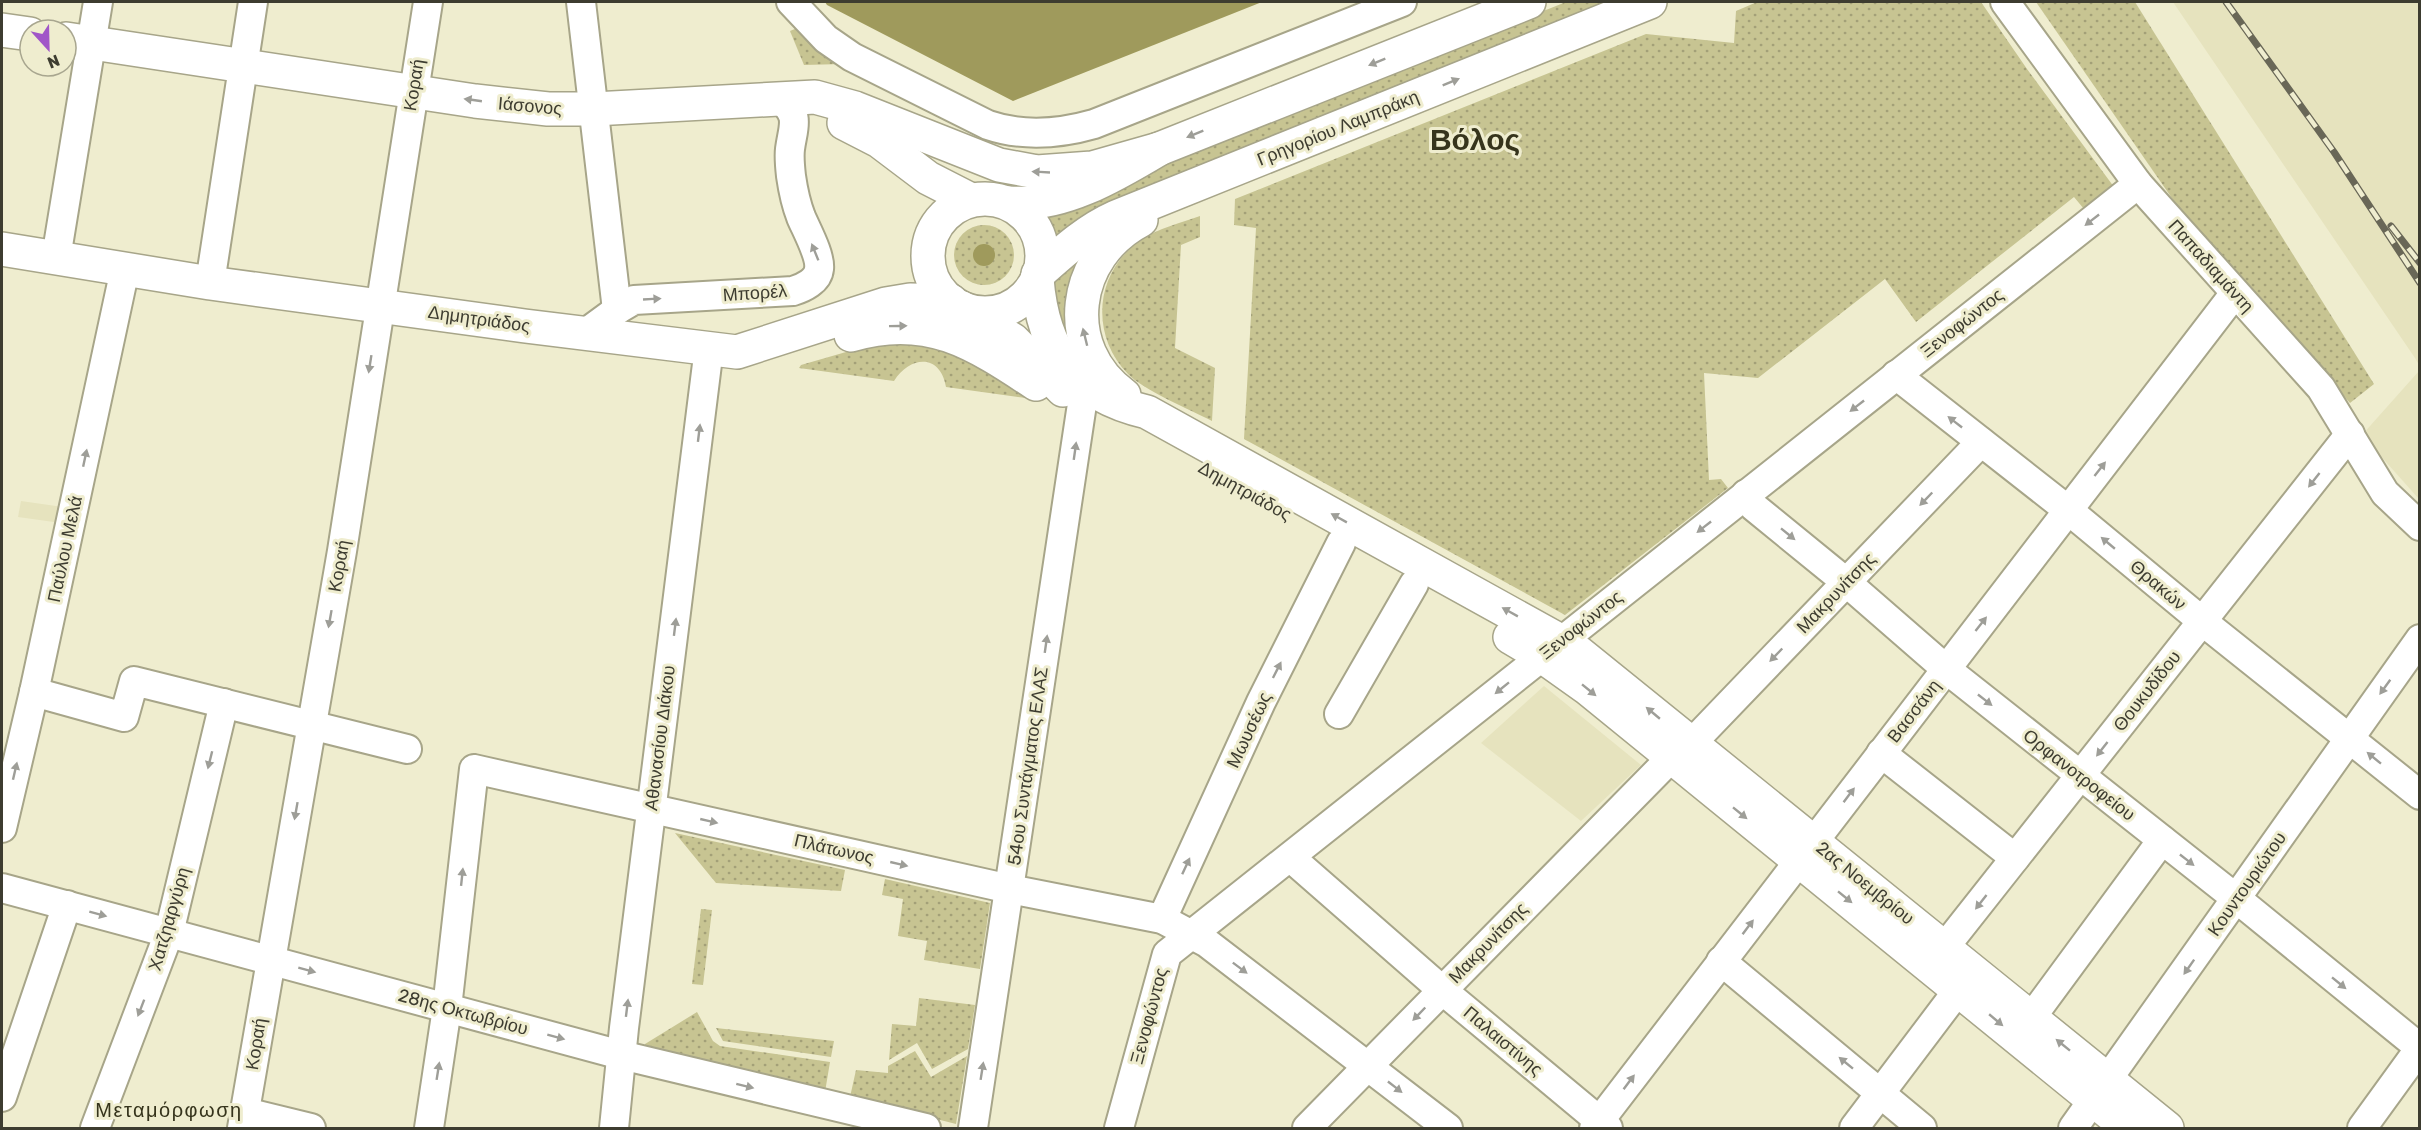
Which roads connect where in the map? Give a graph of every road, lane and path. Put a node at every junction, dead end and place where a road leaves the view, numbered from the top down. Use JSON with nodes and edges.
{"nodes":[{"id":1,"x":98,"y":2,"type":"edge"},
{"id":2,"x":253,"y":2,"type":"edge"},
{"id":3,"x":428,"y":2,"type":"edge"},
{"id":4,"x":581,"y":2,"type":"edge"},
{"id":5,"x":791,"y":2,"type":"edge"},
{"id":6,"x":1402,"y":2,"type":"edge"},
{"id":7,"x":1528,"y":2,"type":"edge"},
{"id":8,"x":1650,"y":2,"type":"edge"},
{"id":9,"x":2005,"y":2,"type":"edge"},
{"id":10,"x":2,"y":30,"type":"edge"},
{"id":11,"x":18,"y":32,"type":"edge"},
{"id":12,"x":79,"y":41,"type":"edge"},
{"id":13,"x":243,"y":66,"type":"junction"},
{"id":14,"x":413,"y":92,"type":"junction"},
{"id":15,"x":780,"y":99,"type":"junction"},
{"id":16,"x":594,"y":109,"type":"junction"},
{"id":17,"x":1159,"y":148,"type":"junction"},
{"id":18,"x":1202,"y":184,"type":"junction"},
{"id":19,"x":2138,"y":184,"type":"junction"},
{"id":20,"x":971,"y":200,"type":"junction"},
{"id":21,"x":1008,"y":203,"type":"junction"},
{"id":22,"x":2,"y":249,"type":"edge"},
{"id":23,"x":57,"y":258,"type":"junction"},
{"id":24,"x":125,"y":269,"type":"junction"},
{"id":25,"x":1037,"y":277,"type":"junction"},
{"id":26,"x":210,"y":283,"type":"junction"},
{"id":27,"x":2235,"y":293,"type":"junction"},
{"id":28,"x":956,"y":304,"type":"junction"},
{"id":29,"x":379,"y":306,"type":"junction"},
{"id":30,"x":617,"y":310,"type":"junction"},
{"id":31,"x":582,"y":333,"type":"junction"},
{"id":32,"x":723,"y":350,"type":"junction"},
{"id":33,"x":1896,"y":375,"type":"junction"},
{"id":34,"x":1079,"y":402,"type":"junction"},
{"id":35,"x":1147,"y":412,"type":"junction"},
{"id":36,"x":2350,"y":434,"type":"junction"},
{"id":37,"x":1981,"y":442,"type":"junction"},
{"id":38,"x":1746,"y":494,"type":"junction"},
{"id":39,"x":2068,"y":510,"type":"junction"},
{"id":40,"x":2420,"y":526,"type":"edge"},
{"id":41,"x":1341,"y":543,"type":"junction"},
{"id":42,"x":1846,"y":582,"type":"junction"},
{"id":43,"x":1414,"y":584,"type":"junction"},
{"id":44,"x":2202,"y":621,"type":"junction"},
{"id":45,"x":2420,"y":639,"type":"edge"},
{"id":46,"x":1552,"y":648,"type":"junction"},
{"id":47,"x":1946,"y":669,"type":"junction"},
{"id":48,"x":34,"y":692,"type":"junction"},
{"id":49,"x":224,"y":703,"type":"junction"},
{"id":50,"x":1339,"y":714,"type":"dead end"},
{"id":51,"x":312,"y":725,"type":"junction"},
{"id":52,"x":2349,"y":737,"type":"junction"},
{"id":53,"x":407,"y":749,"type":"dead end"},
{"id":54,"x":1681,"y":751,"type":"junction"},
{"id":55,"x":1881,"y":753,"type":"junction"},
{"id":56,"x":2080,"y":775,"type":"junction"},
{"id":57,"x":2420,"y":795,"type":"edge"},
{"id":58,"x":651,"y":808,"type":"junction"},
{"id":59,"x":2,"y":828,"type":"edge"},
{"id":60,"x":2162,"y":840,"type":"junction"},
{"id":61,"x":1806,"y":851,"type":"junction"},
{"id":62,"x":1291,"y":858,"type":"junction"},
{"id":63,"x":2015,"y":858,"type":"junction"},
{"id":64,"x":2,"y":888,"type":"edge"},
{"id":65,"x":1010,"y":889,"type":"junction"},
{"id":66,"x":2237,"y":899,"type":"junction"},
{"id":67,"x":66,"y":905,"type":"junction"},
{"id":68,"x":1162,"y":919,"type":"junction"},
{"id":69,"x":169,"y":933,"type":"junction"},
{"id":70,"x":1192,"y":934,"type":"junction"},
{"id":71,"x":1944,"y":948,"type":"junction"},
{"id":72,"x":270,"y":961,"type":"junction"},
{"id":73,"x":1721,"y":961,"type":"junction"},
{"id":74,"x":1959,"y":989,"type":"junction"},
{"id":75,"x":1442,"y":990,"type":"junction"},
{"id":76,"x":447,"y":1008,"type":"junction"},
{"id":77,"x":2031,"y":1018,"type":"junction"},
{"id":78,"x":2420,"y":1048,"type":"edge"},
{"id":79,"x":621,"y":1055,"type":"junction"},
{"id":80,"x":1368,"y":1066,"type":"junction"},
{"id":81,"x":2101,"y":1091,"type":"junction"},
{"id":82,"x":1881,"y":1092,"type":"junction"},
{"id":83,"x":2,"y":1097,"type":"edge"},
{"id":84,"x":838,"y":1119,"type":"edge"},
{"id":85,"x":243,"y":1120,"type":"edge"},
{"id":86,"x":1600,"y":1126,"type":"edge"},
{"id":87,"x":95,"y":1128,"type":"edge"},
{"id":88,"x":311,"y":1128,"type":"edge"},
{"id":89,"x":429,"y":1128,"type":"edge"},
{"id":90,"x":614,"y":1128,"type":"edge"},
{"id":91,"x":926,"y":1128,"type":"edge"},
{"id":92,"x":973,"y":1128,"type":"edge"},
{"id":93,"x":1119,"y":1128,"type":"edge"},
{"id":94,"x":1307,"y":1128,"type":"edge"},
{"id":95,"x":1448,"y":1128,"type":"edge"},
{"id":96,"x":1854,"y":1128,"type":"edge"},
{"id":97,"x":1922,"y":1128,"type":"edge"},
{"id":98,"x":2073,"y":1128,"type":"edge"},
{"id":99,"x":2128,"y":1128,"type":"edge"},
{"id":100,"x":2167,"y":1128,"type":"edge"},
{"id":101,"x":2362,"y":1128,"type":"edge"}],
"edges":[{"from":1,"to":12,"type":"street"},
{"from":2,"to":13,"type":"street"},
{"from":3,"to":14,"type":"street","name":"Κοραή"},
{"from":4,"to":16,"type":"street"},
{"from":5,"to":6,"type":"street"},
{"from":7,"to":17,"type":"main road","one_way":true},
{"from":18,"to":8,"type":"main road","name":"Γρηγορίου Λαμπράκη","one_way":true},
{"from":9,"to":19,"type":"street","name":"Παπαδιαμάντη"},
{"from":10,"to":11,"type":"main road"},
{"from":12,"to":13,"type":"main road","name":"Ιάσονος"},
{"from":12,"to":23,"type":"street"},
{"from":13,"to":14,"type":"main road","name":"Ιάσονος"},
{"from":13,"to":26,"type":"street"},
{"from":16,"to":14,"type":"main road","name":"Ιάσονος","one_way":true},
{"from":14,"to":29,"type":"street","name":"Κοραή"},
{"from":15,"to":16,"type":"main road","name":"Ιάσονος"},
{"from":17,"to":15,"type":"main road","one_way":true},
{"from":15,"to":20,"type":"main road","name":"Ιάσονος"},
{"from":30,"to":15,"type":"street","name":"Μπορέλ","one_way":true},
{"from":16,"to":30,"type":"street"},
{"from":17,"to":21,"type":"main road"},
{"from":18,"to":25,"type":"main road","name":"Γρηγορίου Λαμπράκη"},
{"from":35,"to":18,"type":"main road","one_way":true},
{"from":19,"to":27,"type":"street","name":"Παπαδιαμάντη"},
{"from":19,"to":33,"type":"street","name":"Ξενοφώντος","one_way":true},
{"from":20,"to":21,"type":"main road"},
{"from":20,"to":28,"type":"main road"},
{"from":21,"to":25,"type":"main road"},
{"from":22,"to":23,"type":"main road","name":"Δημητριάδος"},
{"from":23,"to":24,"type":"main road","name":"Δημητριάδος"},
{"from":24,"to":26,"type":"main road","name":"Δημητριάδος"},
{"from":48,"to":24,"type":"street","name":"Παύλου Μελά","one_way":true},
{"from":25,"to":28,"type":"main road"},
{"from":25,"to":35,"type":"main road","name":"Δημητριάδος"},
{"from":26,"to":29,"type":"main road","name":"Δημητριάδος"},
{"from":27,"to":36,"type":"street","name":"Παπαδιαμάντη"},
{"from":39,"to":27,"type":"street","name":"Βασσάνη","one_way":true},
{"from":28,"to":32,"type":"main road","name":"Δημητριάδος"},
{"from":28,"to":34,"type":"main road","name":"Δημητριάδος"},
{"from":29,"to":31,"type":"main road","name":"Δημητριάδος"},
{"from":29,"to":51,"type":"street","name":"Κοραή","one_way":true},
{"from":30,"to":31,"type":"street","name":"Μπορέλ"},
{"from":31,"to":32,"type":"main road","name":"Δημητριάδος"},
{"from":32,"to":34,"type":"main road","one_way":true},
{"from":58,"to":32,"type":"street","name":"Αθανασίου Διάκου","one_way":true},
{"from":37,"to":33,"type":"street","name":"Θρακών","one_way":true},
{"from":33,"to":38,"type":"street","name":"Ξενοφώντος","one_way":true},
{"from":34,"to":41,"type":"main road","name":"Δημητριάδος"},
{"from":65,"to":34,"type":"street","name":"54ου Συντάγματος ΕΛΑΣ","one_way":true},
{"from":46,"to":35,"type":"main road","name":"Δημητριάδος","one_way":true},
{"from":36,"to":40,"type":"street","name":"Παπαδιαμάντη"},
{"from":36,"to":44,"type":"street","name":"Θουκυδίδου","one_way":true},
{"from":37,"to":39,"type":"street","name":"Θρακών"},
{"from":37,"to":42,"type":"street","name":"Μακρυνίτσης","one_way":true},
{"from":38,"to":42,"type":"street","name":"Ορφανοτροφείου","one_way":true},
{"from":38,"to":46,"type":"street","name":"Ξενοφώντος","one_way":true},
{"from":44,"to":39,"type":"street","name":"Θρακών","one_way":true},
{"from":47,"to":39,"type":"street","name":"Βασσάνη","one_way":true},
{"from":41,"to":43,"type":"main road","name":"Δημητριάδος"},
{"from":68,"to":41,"type":"street","name":"Μωυσέως","one_way":true},
{"from":42,"to":47,"type":"street","name":"Ορφανοτροφείου"},
{"from":42,"to":54,"type":"street","name":"Μακρυνίτσης","one_way":true},
{"from":43,"to":46,"type":"main road","name":"Δημητριάδος"},
{"from":43,"to":50,"type":"street"},
{"from":44,"to":52,"type":"street","name":"Θρακών"},
{"from":44,"to":56,"type":"street","name":"Θουκυδίδου","one_way":true},
{"from":45,"to":52,"type":"street","name":"Κουντουριώτου","one_way":true},
{"from":46,"to":54,"type":"main road","name":"2ας Νοεμβρίου"},
{"from":46,"to":62,"type":"street","name":"Ξενοφώντος","one_way":true},
{"from":47,"to":55,"type":"street","name":"Βασσάνη"},
{"from":47,"to":56,"type":"street","name":"Ορφανοτροφείου","one_way":true},
{"from":48,"to":49,"type":"street"},
{"from":59,"to":48,"type":"street","name":"Παύλου Μελά","one_way":true},
{"from":49,"to":51,"type":"street"},
{"from":49,"to":69,"type":"street","name":"Χατζηαργύρη","one_way":true},
{"from":51,"to":53,"type":"street"},
{"from":51,"to":72,"type":"street","name":"Κοραή","one_way":true},
{"from":57,"to":52,"type":"street","name":"Θρακών","one_way":true},
{"from":52,"to":66,"type":"street","name":"Κουντουριώτου"},
{"from":54,"to":61,"type":"main road","name":"2ας Νοεμβρίου"},
{"from":54,"to":75,"type":"street","name":"Μακρυνίτσης"},
{"from":61,"to":55,"type":"street","name":"Βασσάνη","one_way":true},
{"from":55,"to":63,"type":"street"},
{"from":56,"to":60,"type":"street","name":"Ορφανοτροφείου"},
{"from":56,"to":63,"type":"street","name":"Θουκυδίδου"},
{"from":58,"to":65,"type":"street","name":"Πλάτωνος","one_way":true},
{"from":76,"to":58,"type":"street","name":"Πλάτωνος","one_way":true},
{"from":79,"to":58,"type":"street","name":"Αθανασίου Διάκου","one_way":true},
{"from":60,"to":66,"type":"street","name":"Ορφανοτροφείου","one_way":true},
{"from":60,"to":77,"type":"street"},
{"from":61,"to":71,"type":"main road","name":"2ας Νοεμβρίου"},
{"from":73,"to":61,"type":"street","name":"Βασσάνη","one_way":true},
{"from":61,"to":74,"type":"main road","name":"2ας Νοεμβρίου","one_way":true},
{"from":62,"to":70,"type":"street","name":"Ξενοφώντος"},
{"from":62,"to":75,"type":"street","name":"Παλαιστίνης"},
{"from":63,"to":71,"type":"street","name":"Θουκυδίδου","one_way":true},
{"from":64,"to":67,"type":"street","name":"28ης Οκτωβρίου"},
{"from":65,"to":68,"type":"street","name":"Πλάτωνος"},
{"from":92,"to":65,"type":"street","name":"54ου Συντάγματος ΕΛΑΣ","one_way":true},
{"from":66,"to":78,"type":"street","name":"Ορφανοτροφείου","one_way":true},
{"from":66,"to":81,"type":"street","name":"Κουντουριώτου","one_way":true},
{"from":67,"to":69,"type":"street","name":"28ης Οκτωβρίου","one_way":true},
{"from":67,"to":83,"type":"street"},
{"from":68,"to":70,"type":"street","name":"Πλάτωνος"},
{"from":69,"to":72,"type":"street","name":"28ης Οκτωβρίου"},
{"from":69,"to":87,"type":"street","name":"Χατζηαργύρη","one_way":true},
{"from":70,"to":80,"type":"street","name":"Πλάτωνος","one_way":true},
{"from":70,"to":93,"type":"street","name":"Ξενοφώντος"},
{"from":71,"to":77,"type":"main road","name":"2ας Νοεμβρίου"},
{"from":72,"to":76,"type":"street","name":"28ης Οκτωβρίου","one_way":true},
{"from":72,"to":85,"type":"street","name":"Κοραή"},
{"from":82,"to":73,"type":"street","one_way":true},
{"from":86,"to":73,"type":"street","name":"Βασσάνη","one_way":true},
{"from":74,"to":81,"type":"main road","name":"2ας Νοεμβρίου","one_way":true},
{"from":74,"to":82,"type":"street"},
{"from":75,"to":80,"type":"street","name":"Μακρυνίτσης","one_way":true},
{"from":75,"to":86,"type":"street","name":"Παλαιστίνης"},
{"from":76,"to":79,"type":"street","name":"28ης Οκτωβρίου","one_way":true},
{"from":89,"to":76,"type":"street","one_way":true},
{"from":81,"to":77,"type":"main road","name":"2ας Νοεμβρίου","one_way":true},
{"from":78,"to":101,"type":"street"},
{"from":79,"to":84,"type":"street","name":"28ης Οκτωβρίου","one_way":true},
{"from":79,"to":90,"type":"street","name":"Αθανασίου Διάκου"},
{"from":80,"to":94,"type":"street","name":"Μακρυνίτσης"},
{"from":80,"to":95,"type":"street","name":"Πλάτωνος","one_way":true},
{"from":81,"to":98,"type":"street","name":"Κουντουριώτου"},
{"from":81,"to":99,"type":"main road","name":"2ας Νοεμβρίου"},
{"from":81,"to":100,"type":"main road","name":"2ας Νοεμβρίου"},
{"from":82,"to":96,"type":"street"},
{"from":82,"to":97,"type":"street"},
{"from":84,"to":91,"type":"street","name":"28ης Οκτωβρίου"},
{"from":85,"to":88,"type":"street"}]}
